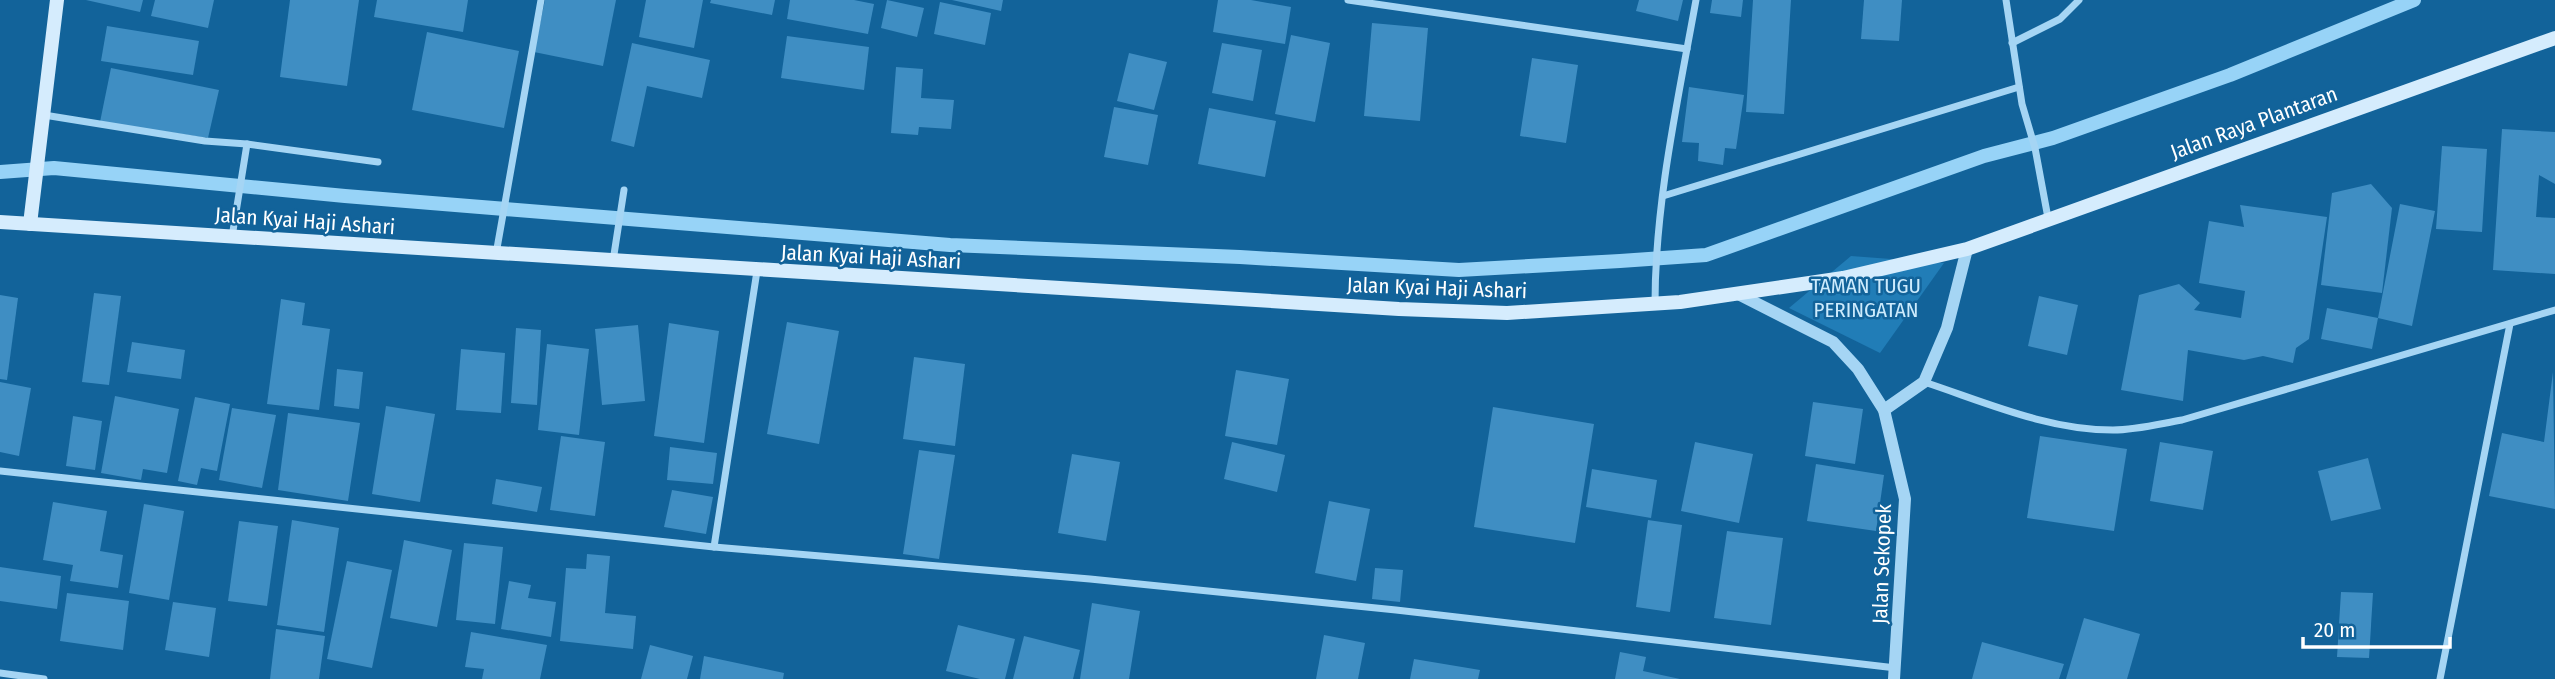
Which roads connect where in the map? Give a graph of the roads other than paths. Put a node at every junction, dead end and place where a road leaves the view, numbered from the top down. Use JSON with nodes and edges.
{"nodes":[{"id":1,"x":57,"y":0,"type":"edge"},
{"id":2,"x":541,"y":0,"type":"edge"},
{"id":3,"x":1348,"y":0,"type":"edge"},
{"id":4,"x":1696,"y":0,"type":"edge"},
{"id":5,"x":2006,"y":0,"type":"edge"},
{"id":6,"x":2079,"y":0,"type":"edge"},
{"id":7,"x":2555,"y":37,"type":"edge"},
{"id":8,"x":2012,"y":43,"type":"junction"},
{"id":9,"x":1687,"y":49,"type":"junction"},
{"id":10,"x":2019,"y":87,"type":"junction"},
{"id":11,"x":43,"y":119,"type":"junction"},
{"id":12,"x":247,"y":144,"type":"junction"},
{"id":13,"x":378,"y":162,"type":"dead end"},
{"id":14,"x":624,"y":190,"type":"dead end"},
{"id":15,"x":1663,"y":196,"type":"junction"},
{"id":16,"x":2048,"y":218,"type":"junction"},
{"id":17,"x":0,"y":222,"type":"edge"},
{"id":18,"x":30,"y":224,"type":"junction"},
{"id":19,"x":232,"y":238,"type":"junction"},
{"id":20,"x":1967,"y":249,"type":"junction"},
{"id":21,"x":496,"y":254,"type":"junction"},
{"id":22,"x":612,"y":262,"type":"junction"},
{"id":23,"x":757,"y":271,"type":"junction"},
{"id":24,"x":1740,"y":295,"type":"junction"},
{"id":25,"x":1655,"y":304,"type":"junction"},
{"id":26,"x":2555,"y":310,"type":"edge"},
{"id":27,"x":2510,"y":324,"type":"junction"},
{"id":28,"x":1924,"y":382,"type":"junction"},
{"id":29,"x":1884,"y":410,"type":"junction"},
{"id":30,"x":0,"y":471,"type":"edge"},
{"id":31,"x":715,"y":547,"type":"junction"},
{"id":32,"x":0,"y":673,"type":"edge"},
{"id":33,"x":1895,"y":673,"type":"edge"},
{"id":34,"x":44,"y":679,"type":"edge"},
{"id":35,"x":2440,"y":679,"type":"edge"}],
"edges":[{"from":1,"to":11,"type":"main road"},
{"from":2,"to":21,"type":"street"},
{"from":3,"to":9,"type":"street"},
{"from":4,"to":9,"type":"street"},
{"from":5,"to":8,"type":"street"},
{"from":6,"to":8,"type":"street"},
{"from":7,"to":16,"type":"main road","name":"Jalan Raya Plantaran"},
{"from":8,"to":10,"type":"street"},
{"from":9,"to":15,"type":"street"},
{"from":10,"to":15,"type":"street"},
{"from":10,"to":16,"type":"street"},
{"from":11,"to":12,"type":"street"},
{"from":11,"to":18,"type":"main road"},
{"from":12,"to":13,"type":"street"},
{"from":12,"to":19,"type":"street"},
{"from":14,"to":22,"type":"street"},
{"from":15,"to":25,"type":"street"},
{"from":16,"to":20,"type":"main road","name":"Jalan Raya Plantaran"},
{"from":17,"to":18,"type":"main road","name":"Jalan Kyai Haji Ashari"},
{"from":18,"to":19,"type":"main road","name":"Jalan Kyai Haji Ashari"},
{"from":19,"to":21,"type":"main road","name":"Jalan Kyai Haji Ashari"},
{"from":20,"to":24,"type":"main road","name":"Jalan Raya Plantaran"},
{"from":20,"to":28,"type":"street"},
{"from":21,"to":22,"type":"main road","name":"Jalan Kyai Haji Ashari"},
{"from":22,"to":23,"type":"main road","name":"Jalan Kyai Haji Ashari"},
{"from":23,"to":25,"type":"main road","name":"Jalan Kyai Haji Ashari"},
{"from":23,"to":31,"type":"street"},
{"from":24,"to":25,"type":"main road","name":"Jalan Kyai Haji Ashari"},
{"from":24,"to":29,"type":"street","name":"Jalan Sekopek"},
{"from":26,"to":27,"type":"street"},
{"from":27,"to":28,"type":"street"},
{"from":27,"to":35,"type":"street"},
{"from":28,"to":29,"type":"street"},
{"from":29,"to":33,"type":"street","name":"Jalan Sekopek"},
{"from":30,"to":31,"type":"street"},
{"from":31,"to":33,"type":"street"},
{"from":32,"to":34,"type":"street"}]}
